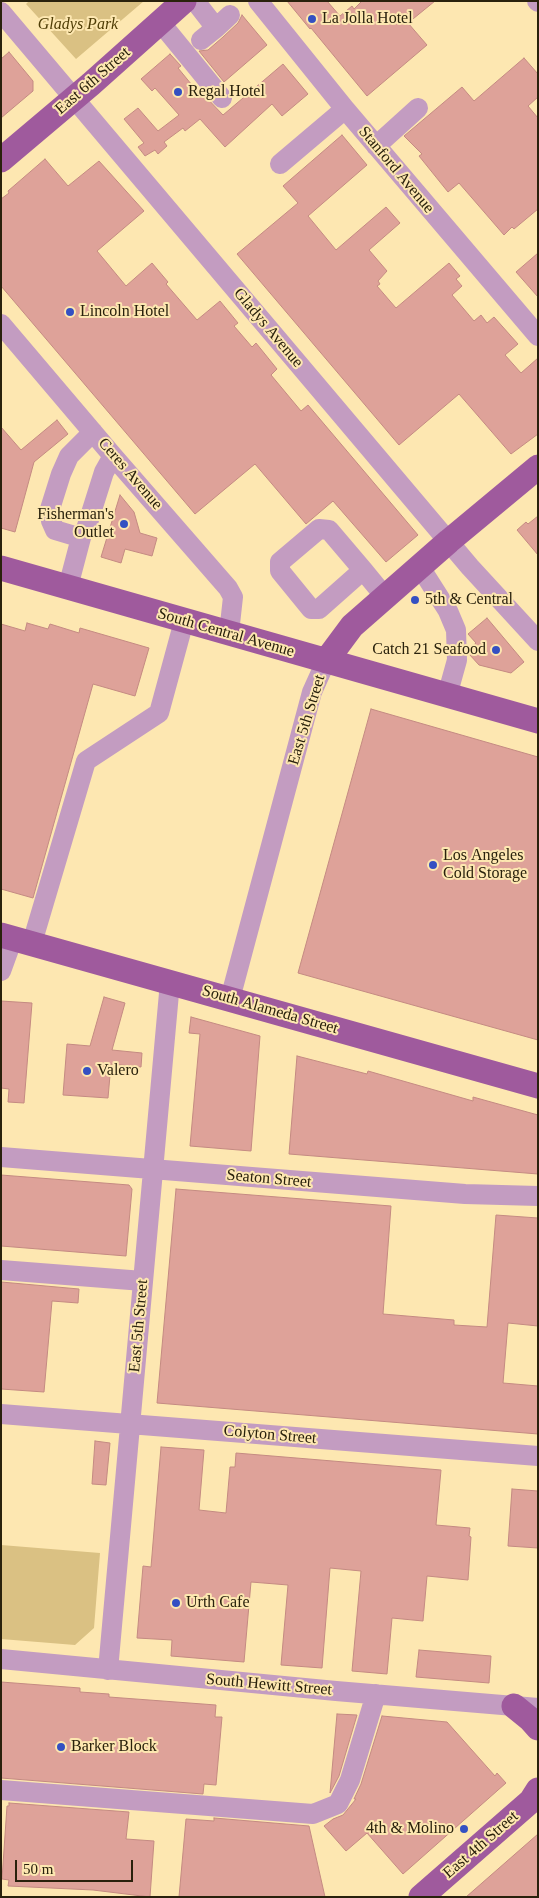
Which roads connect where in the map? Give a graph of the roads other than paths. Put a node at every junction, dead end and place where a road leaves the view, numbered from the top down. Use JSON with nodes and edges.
{"nodes":[{"id":1,"x":184,"y":1,"type":"edge"},
{"id":2,"x":195,"y":1,"type":"edge"},
{"id":3,"x":258,"y":1,"type":"edge"},
{"id":4,"x":1,"y":12,"type":"edge"},
{"id":5,"x":160,"y":22,"type":"junction"},
{"id":6,"x":216,"y":28,"type":"dead end"},
{"id":7,"x":73,"y":98,"type":"junction"},
{"id":8,"x":222,"y":98,"type":"dead end"},
{"id":9,"x":418,"y":108,"type":"dead end"},
{"id":10,"x":345,"y":109,"type":"junction"},
{"id":11,"x":376,"y":146,"type":"junction"},
{"id":12,"x":1,"y":160,"type":"edge"},
{"id":13,"x":280,"y":164,"type":"dead end"},
{"id":14,"x":2,"y":328,"type":"edge"},
{"id":15,"x":538,"y":336,"type":"edge"},
{"id":16,"x":93,"y":432,"type":"junction"},
{"id":17,"x":113,"y":456,"type":"junction"},
{"id":18,"x":538,"y":467,"type":"edge"},
{"id":19,"x":82,"y":534,"type":"junction"},
{"id":20,"x":448,"y":541,"type":"junction"},
{"id":21,"x":420,"y":567,"type":"junction"},
{"id":22,"x":1,"y":568,"type":"edge"},
{"id":23,"x":363,"y":570,"type":"dead end"},
{"id":24,"x":68,"y":587,"type":"junction"},
{"id":25,"x":386,"y":598,"type":"junction"},
{"id":26,"x":184,"y":621,"type":"junction"},
{"id":27,"x":229,"y":633,"type":"junction"},
{"id":28,"x":538,"y":641,"type":"edge"},
{"id":29,"x":326,"y":661,"type":"junction"},
{"id":30,"x":447,"y":696,"type":"junction"},
{"id":31,"x":538,"y":722,"type":"edge"},
{"id":32,"x":15,"y":939,"type":"edge"},
{"id":33,"x":1,"y":971,"type":"edge"},
{"id":34,"x":170,"y":982,"type":"junction"},
{"id":35,"x":230,"y":1000,"type":"junction"},
{"id":36,"x":538,"y":1086,"type":"edge"},
{"id":37,"x":1,"y":1157,"type":"edge"},
{"id":38,"x":153,"y":1169,"type":"junction"},
{"id":39,"x":538,"y":1196,"type":"edge"},
{"id":40,"x":1,"y":1270,"type":"edge"},
{"id":41,"x":143,"y":1281,"type":"junction"},
{"id":42,"x":1,"y":1414,"type":"edge"},
{"id":43,"x":130,"y":1424,"type":"junction"},
{"id":44,"x":538,"y":1456,"type":"edge"},
{"id":45,"x":1,"y":1659,"type":"edge"},
{"id":46,"x":108,"y":1670,"type":"junction"},
{"id":47,"x":376,"y":1694,"type":"junction"},
{"id":48,"x":526,"y":1707,"type":"edge"},
{"id":49,"x":538,"y":1728,"type":"edge"},
{"id":50,"x":1,"y":1790,"type":"edge"},
{"id":51,"x":536,"y":1795,"type":"edge"},
{"id":52,"x":421,"y":1897,"type":"edge"}],
"edges":[{"from":1,"to":5,"type":"main road","name":"East 6th Street"},
{"from":2,"to":6,"type":"street"},
{"from":3,"to":10,"type":"street","name":"Stanford Avenue"},
{"from":4,"to":7,"type":"street","name":"Gladys Avenue"},
{"from":5,"to":7,"type":"main road","name":"East 6th Street"},
{"from":5,"to":8,"type":"street"},
{"from":7,"to":12,"type":"main road","name":"East 6th Street"},
{"from":7,"to":20,"type":"street","name":"Gladys Avenue"},
{"from":9,"to":11,"type":"street"},
{"from":10,"to":11,"type":"street","name":"Stanford Avenue"},
{"from":10,"to":13,"type":"street"},
{"from":11,"to":15,"type":"street","name":"Stanford Avenue"},
{"from":14,"to":16,"type":"street","name":"Ceres Avenue"},
{"from":16,"to":17,"type":"street","name":"Ceres Avenue"},
{"from":16,"to":19,"type":"street"},
{"from":17,"to":19,"type":"street"},
{"from":17,"to":27,"type":"street","name":"Ceres Avenue"},
{"from":18,"to":20,"type":"main road","name":"East 5th Street"},
{"from":19,"to":24,"type":"street"},
{"from":20,"to":21,"type":"main road","name":"East 5th Street"},
{"from":20,"to":28,"type":"street","name":"Gladys Avenue"},
{"from":21,"to":25,"type":"main road","name":"East 5th Street"},
{"from":21,"to":30,"type":"street"},
{"from":22,"to":24,"type":"main road","name":"South Central Avenue"},
{"from":23,"to":25,"type":"street"},
{"from":24,"to":26,"type":"main road","name":"South Central Avenue"},
{"from":25,"to":29,"type":"main road","name":"East 5th Street"},
{"from":26,"to":27,"type":"main road","name":"South Central Avenue"},
{"from":26,"to":32,"type":"street"},
{"from":27,"to":29,"type":"main road","name":"South Central Avenue"},
{"from":29,"to":30,"type":"main road","name":"South Central Avenue"},
{"from":29,"to":35,"type":"street","name":"East 5th Street"},
{"from":30,"to":31,"type":"main road","name":"South Central Avenue"},
{"from":32,"to":33,"type":"street"},
{"from":32,"to":34,"type":"main road","name":"South Alameda Street"},
{"from":34,"to":35,"type":"main road","name":"South Alameda Street"},
{"from":34,"to":38,"type":"street","name":"East 5th Street"},
{"from":35,"to":36,"type":"main road","name":"South Alameda Street"},
{"from":37,"to":38,"type":"street","name":"Seaton Street"},
{"from":38,"to":39,"type":"street","name":"Seaton Street"},
{"from":38,"to":41,"type":"street","name":"East 5th Street"},
{"from":40,"to":41,"type":"street"},
{"from":41,"to":43,"type":"street","name":"East 5th Street"},
{"from":42,"to":43,"type":"street","name":"Colyton Street"},
{"from":43,"to":44,"type":"street","name":"Colyton Street"},
{"from":43,"to":46,"type":"street","name":"East 5th Street"},
{"from":45,"to":46,"type":"street","name":"South Hewitt Street"},
{"from":46,"to":47,"type":"street","name":"South Hewitt Street"},
{"from":47,"to":48,"type":"street","name":"South Hewitt Street"},
{"from":47,"to":50,"type":"street"},
{"from":48,"to":49,"type":"main road"},
{"from":51,"to":52,"type":"main road","name":"East 4th Street"}]}
